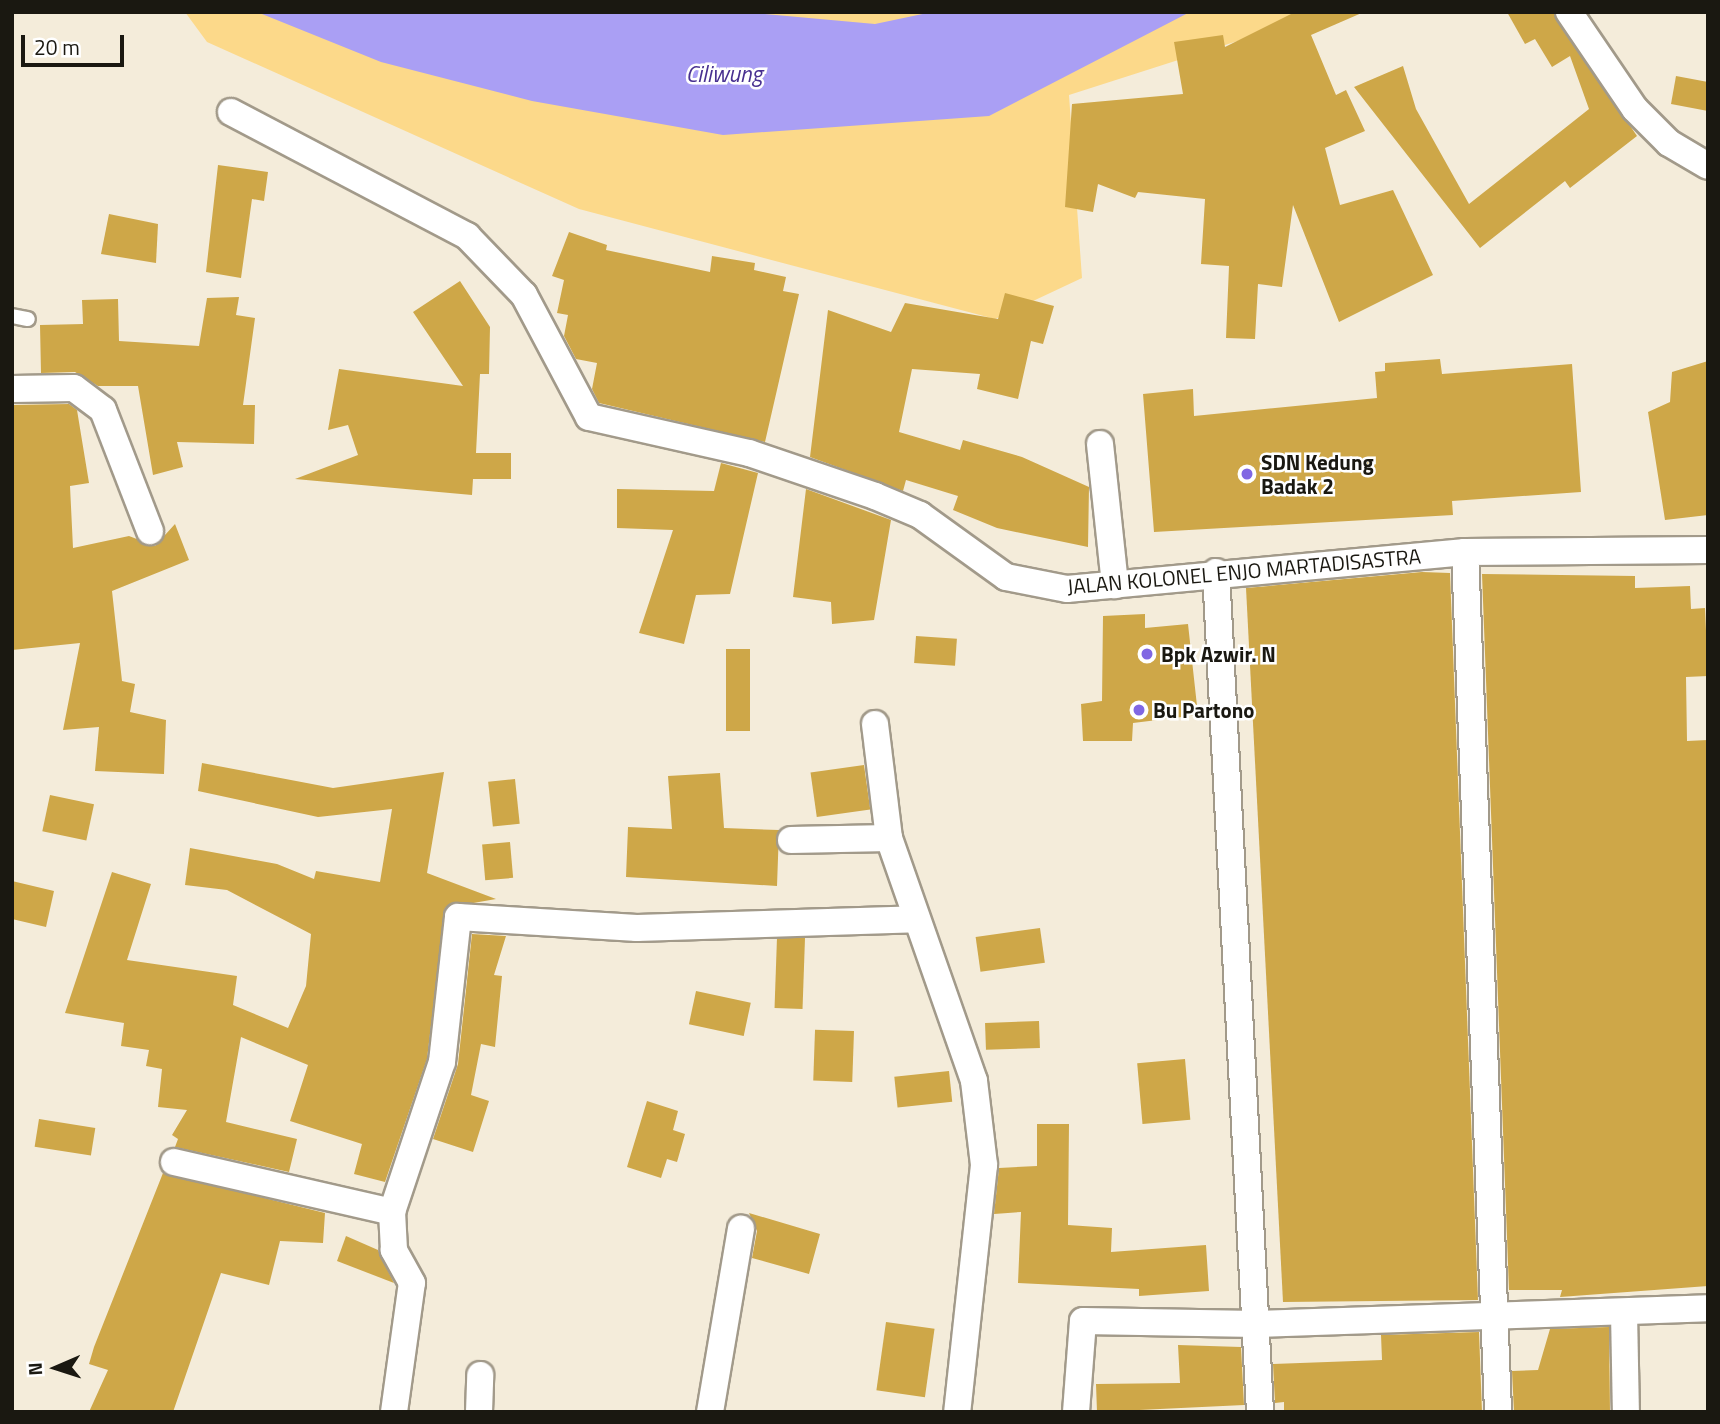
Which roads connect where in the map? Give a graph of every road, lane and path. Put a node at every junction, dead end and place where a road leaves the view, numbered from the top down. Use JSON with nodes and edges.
{"nodes":[{"id":1,"x":1569,"y":12,"type":"edge"},
{"id":2,"x":231,"y":112,"type":"dead end"},
{"id":3,"x":1708,"y":166,"type":"edge"},
{"id":4,"x":12,"y":316,"type":"edge"},
{"id":5,"x":28,"y":319,"type":"dead end"},
{"id":6,"x":12,"y":390,"type":"edge"},
{"id":7,"x":1100,"y":444,"type":"dead end"},
{"id":8,"x":150,"y":531,"type":"dead end"},
{"id":9,"x":1708,"y":550,"type":"edge"},
{"id":10,"x":1465,"y":552,"type":"junction"},
{"id":11,"x":1216,"y":572,"type":"junction"},
{"id":12,"x":1115,"y":586,"type":"junction"},
{"id":13,"x":875,"y":724,"type":"dead end"},
{"id":14,"x":889,"y":838,"type":"junction"},
{"id":15,"x":791,"y":840,"type":"dead end"},
{"id":16,"x":916,"y":919,"type":"junction"},
{"id":17,"x":174,"y":1162,"type":"dead end"},
{"id":18,"x":392,"y":1212,"type":"junction"},
{"id":19,"x":741,"y":1229,"type":"dead end"},
{"id":20,"x":1708,"y":1308,"type":"edge"},
{"id":21,"x":1493,"y":1312,"type":"junction"},
{"id":22,"x":1624,"y":1312,"type":"junction"},
{"id":23,"x":1257,"y":1324,"type":"junction"},
{"id":24,"x":480,"y":1375,"type":"dead end"},
{"id":25,"x":394,"y":1412,"type":"edge"},
{"id":26,"x":479,"y":1412,"type":"edge"},
{"id":27,"x":710,"y":1412,"type":"edge"},
{"id":28,"x":957,"y":1412,"type":"edge"},
{"id":29,"x":1076,"y":1412,"type":"edge"},
{"id":30,"x":1260,"y":1412,"type":"edge"},
{"id":31,"x":1498,"y":1412,"type":"edge"},
{"id":32,"x":1626,"y":1412,"type":"edge"}],
"edges":[{"from":1,"to":3,"type":"street"},
{"from":2,"to":12,"type":"street","name":"JALAN KOLONEL ENJO MARTADISASTRA"},
{"from":4,"to":5,"type":"lane"},
{"from":6,"to":8,"type":"street"},
{"from":7,"to":12,"type":"street"},
{"from":9,"to":10,"type":"street","name":"JALAN KOLONEL ENJO MARTADISASTRA"},
{"from":10,"to":11,"type":"street","name":"JALAN KOLONEL ENJO MARTADISASTRA"},
{"from":10,"to":21,"type":"street"},
{"from":11,"to":12,"type":"street","name":"JALAN KOLONEL ENJO MARTADISASTRA"},
{"from":11,"to":23,"type":"street"},
{"from":13,"to":14,"type":"street"},
{"from":14,"to":15,"type":"street"},
{"from":14,"to":16,"type":"street"},
{"from":16,"to":18,"type":"street"},
{"from":16,"to":28,"type":"street"},
{"from":17,"to":18,"type":"street"},
{"from":18,"to":25,"type":"street"},
{"from":19,"to":27,"type":"street"},
{"from":20,"to":22,"type":"street"},
{"from":21,"to":22,"type":"street"},
{"from":21,"to":23,"type":"street"},
{"from":21,"to":31,"type":"street"},
{"from":22,"to":32,"type":"street"},
{"from":23,"to":29,"type":"street"},
{"from":23,"to":30,"type":"street"},
{"from":24,"to":26,"type":"street"}]}
